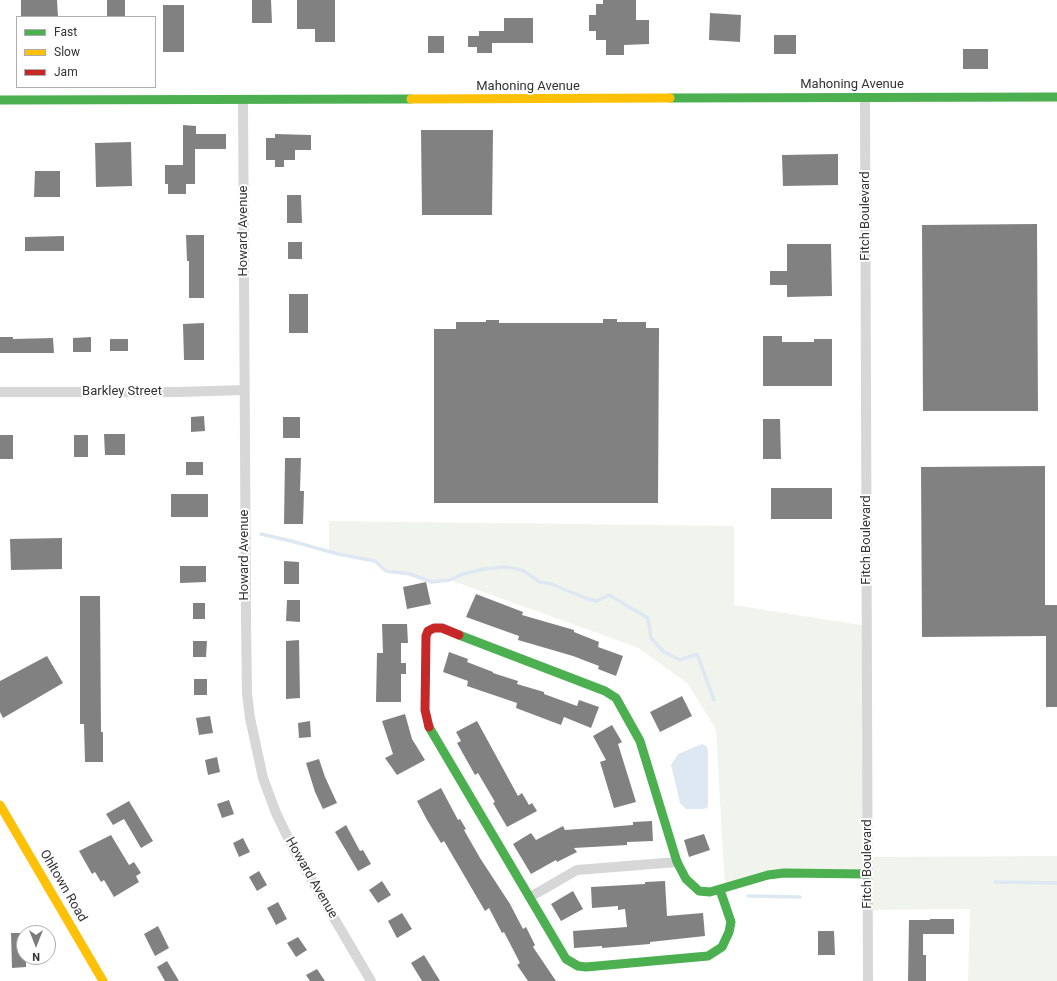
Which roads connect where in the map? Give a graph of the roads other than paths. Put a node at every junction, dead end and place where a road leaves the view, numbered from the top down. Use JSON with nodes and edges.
{"nodes":[{"id":1,"x":1057,"y":97,"type":"edge"},
{"id":2,"x":865,"y":98,"type":"junction"},
{"id":3,"x":0,"y":100,"type":"edge"},
{"id":4,"x":243,"y":100,"type":"junction"},
{"id":5,"x":244,"y":390,"type":"junction"},
{"id":6,"x":0,"y":392,"type":"edge"},
{"id":7,"x":0,"y":805,"type":"edge"},
{"id":8,"x":677,"y":862,"type":"junction"},
{"id":9,"x":868,"y":874,"type":"junction"},
{"id":10,"x":720,"y":890,"type":"junction"},
{"id":11,"x":530,"y":897,"type":"junction"},
{"id":12,"x":104,"y":981,"type":"edge"},
{"id":13,"x":371,"y":981,"type":"edge"},
{"id":14,"x":868,"y":981,"type":"edge"}],
"edges":[{"from":1,"to":2,"type":"street","name":"Mahoning Avenue"},
{"from":2,"to":4,"type":"street","name":"Mahoning Avenue"},
{"from":2,"to":9,"type":"street","name":"Fitch Boulevard"},
{"from":3,"to":4,"type":"street","name":"Mahoning Avenue"},
{"from":4,"to":5,"type":"street","name":"Howard Avenue"},
{"from":5,"to":6,"type":"street","name":"Barkley Street"},
{"from":5,"to":13,"type":"street","name":"Howard Avenue"},
{"from":7,"to":12,"type":"street","name":"Ohltown Road"},
{"from":8,"to":10,"type":"street"},
{"from":8,"to":11,"type":"street"},
{"from":8,"to":11,"type":"street"},
{"from":9,"to":10,"type":"street"},
{"from":9,"to":14,"type":"street","name":"Fitch Boulevard"},
{"from":10,"to":11,"type":"street"}]}
